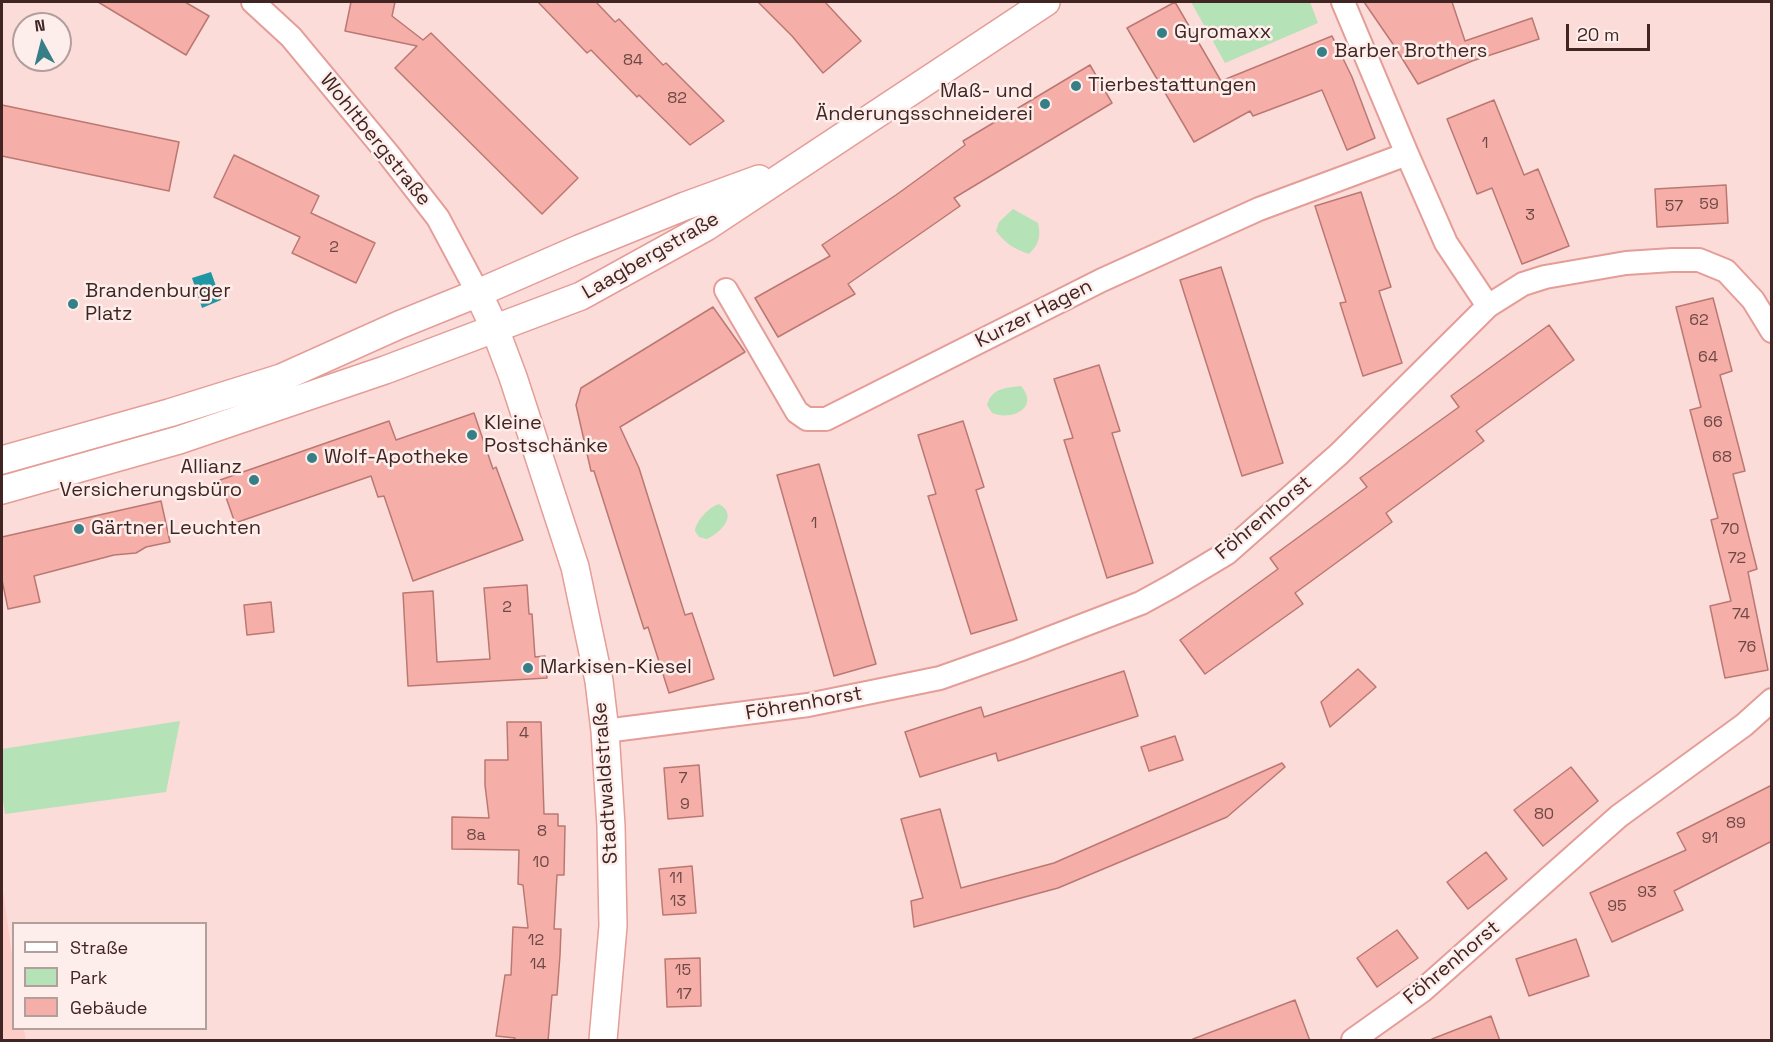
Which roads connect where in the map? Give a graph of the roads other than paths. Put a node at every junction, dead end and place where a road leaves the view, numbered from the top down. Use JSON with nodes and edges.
{"nodes":[{"id":1,"x":253,"y":2,"type":"edge"},
{"id":2,"x":1046,"y":2,"type":"edge"},
{"id":3,"x":1343,"y":2,"type":"edge"},
{"id":4,"x":1407,"y":154,"type":"junction"},
{"id":5,"x":799,"y":165,"type":"junction"},
{"id":6,"x":726,"y":290,"type":"dead end"},
{"id":7,"x":478,"y":294,"type":"junction"},
{"id":8,"x":1488,"y":306,"type":"junction"},
{"id":9,"x":495,"y":329,"type":"junction"},
{"id":10,"x":1772,"y":332,"type":"edge"},
{"id":11,"x":2,"y":460,"type":"edge"},
{"id":12,"x":2,"y":490,"type":"edge"},
{"id":13,"x":1772,"y":700,"type":"edge"},
{"id":14,"x":605,"y":731,"type":"junction"},
{"id":15,"x":603,"y":1041,"type":"edge"},
{"id":16,"x":1353,"y":1041,"type":"edge"}],
"edges":[{"from":1,"to":7,"type":"street","name":"Wohltbergstraße"},
{"from":2,"to":5,"type":"street","name":"Laagbergstraße"},
{"from":3,"to":4,"type":"street"},
{"from":4,"to":6,"type":"street","name":"Kurzer Hagen"},
{"from":4,"to":8,"type":"street"},
{"from":5,"to":7,"type":"street","name":"Laagbergstraße"},
{"from":5,"to":9,"type":"street","name":"Laagbergstraße"},
{"from":7,"to":9,"type":"street","name":"Stadtwaldstraße"},
{"from":7,"to":11,"type":"street"},
{"from":8,"to":10,"type":"street","name":"Föhrenhorst"},
{"from":8,"to":14,"type":"street","name":"Föhrenhorst"},
{"from":9,"to":12,"type":"street"},
{"from":9,"to":14,"type":"street","name":"Stadtwaldstraße"},
{"from":13,"to":16,"type":"street","name":"Föhrenhorst"},
{"from":14,"to":15,"type":"street","name":"Stadtwaldstraße"}]}
